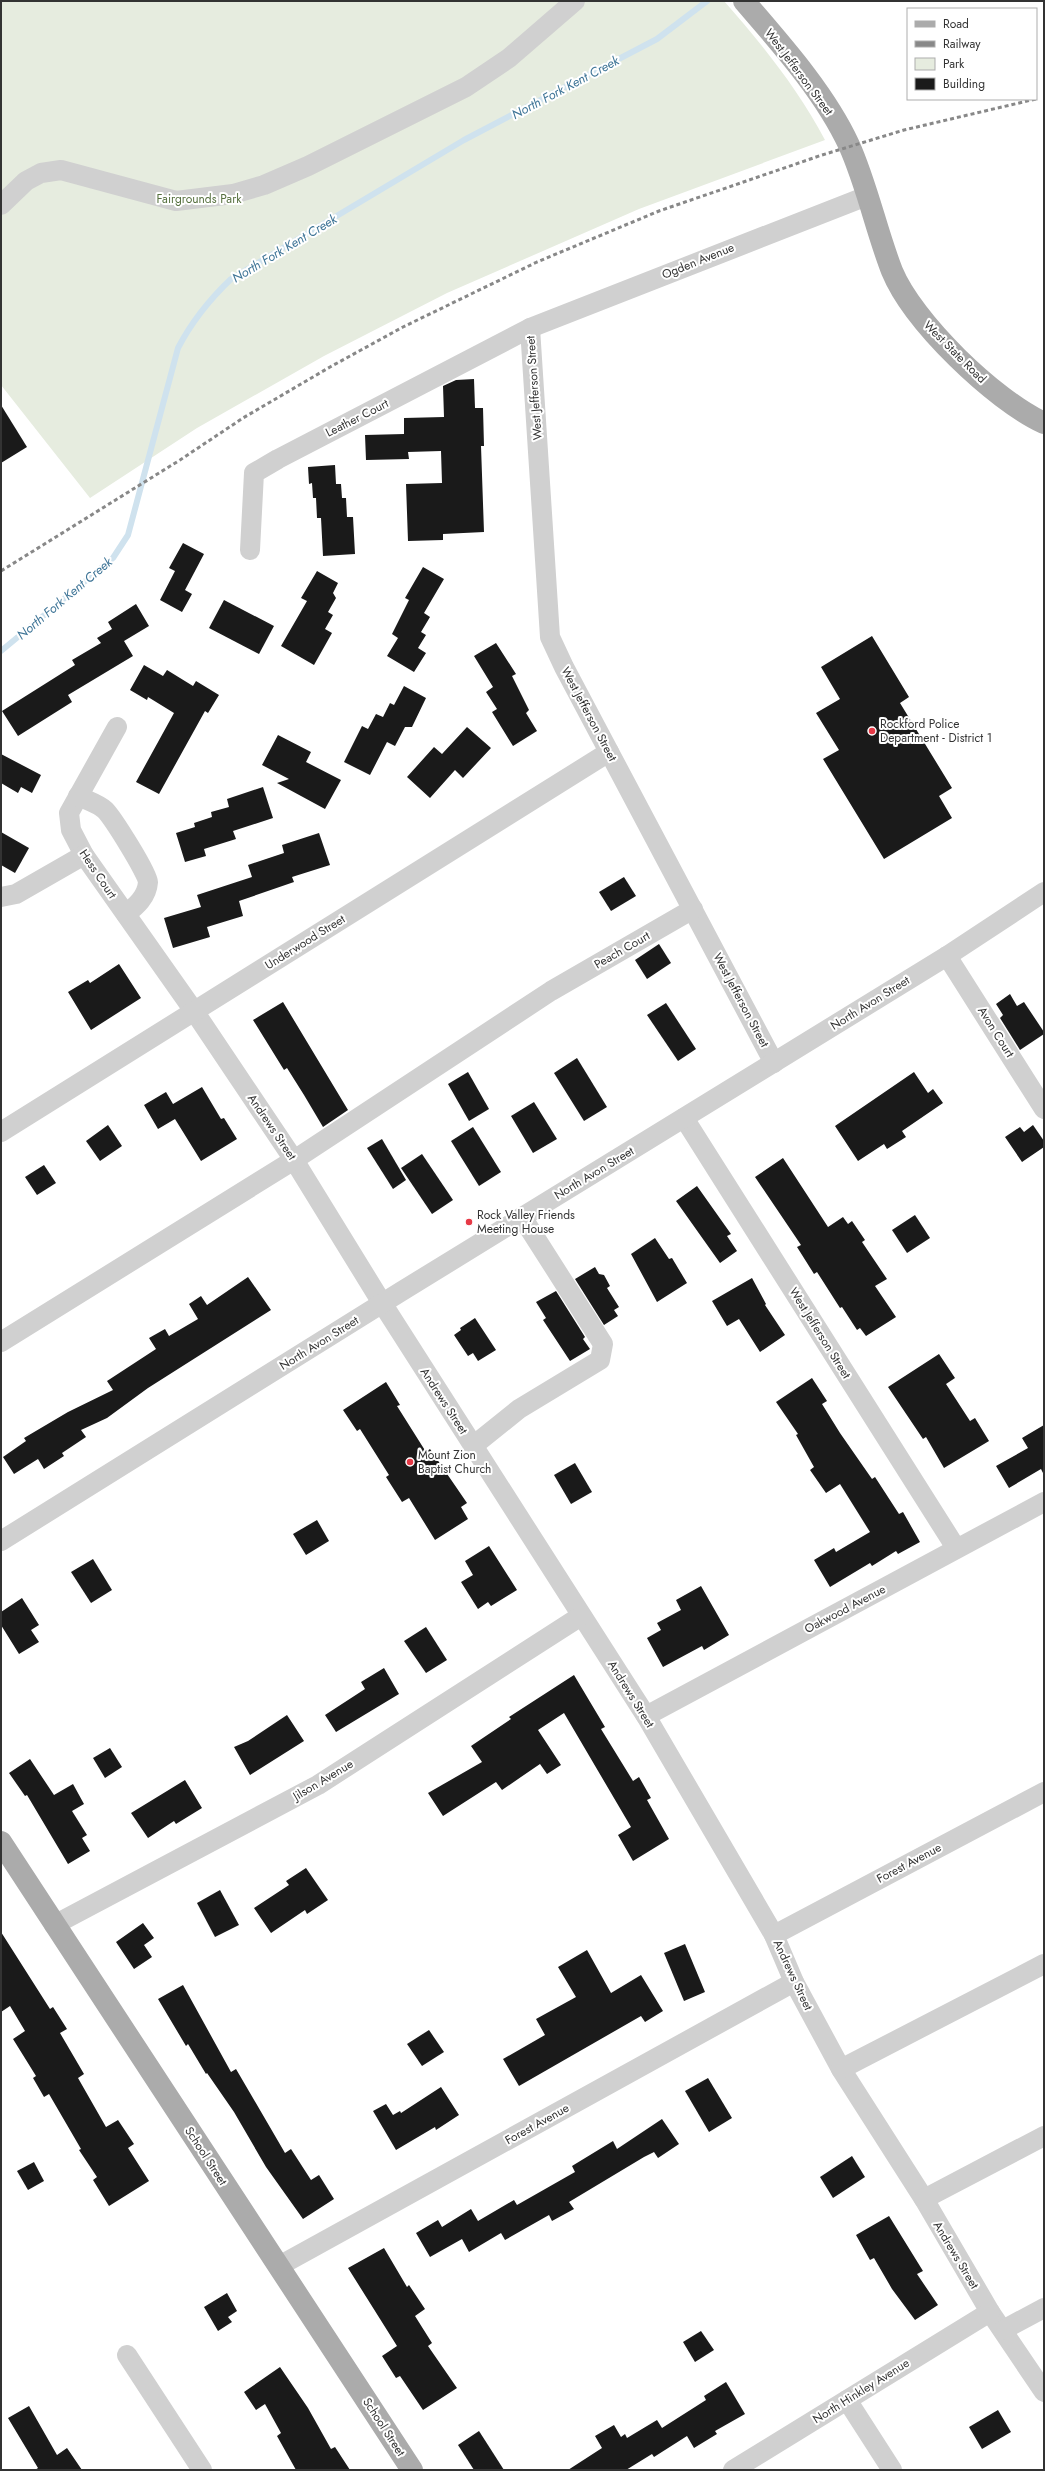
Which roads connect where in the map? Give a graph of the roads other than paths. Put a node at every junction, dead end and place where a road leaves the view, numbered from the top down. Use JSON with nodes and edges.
{"nodes":[{"id":1,"x":575,"y":1,"type":"edge"},
{"id":2,"x":748,"y":5,"type":"edge"},
{"id":3,"x":849,"y":146,"type":"joint"},
{"id":4,"x":867,"y":196,"type":"junction"},
{"id":5,"x":1,"y":205,"type":"edge"},
{"id":6,"x":530,"y":328,"type":"junction"},
{"id":7,"x":1044,"y":423,"type":"edge"},
{"id":8,"x":250,"y":550,"type":"dead end"},
{"id":9,"x":117,"y":727,"type":"dead end"},
{"id":10,"x":609,"y":752,"type":"junction"},
{"id":11,"x":78,"y":796,"type":"junction"},
{"id":12,"x":84,"y":854,"type":"junction"},
{"id":13,"x":1044,"y":892,"type":"edge"},
{"id":14,"x":1,"y":897,"type":"edge"},
{"id":15,"x":693,"y":909,"type":"junction"},
{"id":16,"x":126,"y":914,"type":"junction"},
{"id":17,"x":947,"y":956,"type":"junction"},
{"id":18,"x":194,"y":1011,"type":"junction"},
{"id":19,"x":774,"y":1063,"type":"junction"},
{"id":20,"x":1044,"y":1109,"type":"edge"},
{"id":21,"x":684,"y":1118,"type":"junction"},
{"id":22,"x":1,"y":1132,"type":"edge"},
{"id":23,"x":294,"y":1160,"type":"junction"},
{"id":24,"x":522,"y":1217,"type":"junction"},
{"id":25,"x":382,"y":1303,"type":"junction"},
{"id":26,"x":1,"y":1342,"type":"edge"},
{"id":27,"x":473,"y":1446,"type":"junction"},
{"id":28,"x":1044,"y":1502,"type":"edge"},
{"id":29,"x":1,"y":1540,"type":"edge"},
{"id":30,"x":956,"y":1548,"type":"junction"},
{"id":31,"x":582,"y":1616,"type":"junction"},
{"id":32,"x":646,"y":1716,"type":"junction"},
{"id":33,"x":1044,"y":1792,"type":"edge"},
{"id":34,"x":1,"y":1842,"type":"edge"},
{"id":35,"x":54,"y":1925,"type":"junction"},
{"id":36,"x":774,"y":1935,"type":"junction"},
{"id":37,"x":1044,"y":1964,"type":"edge"},
{"id":38,"x":794,"y":1982,"type":"junction"},
{"id":39,"x":841,"y":2069,"type":"junction"},
{"id":40,"x":1044,"y":2136,"type":"edge"},
{"id":41,"x":924,"y":2199,"type":"junction"},
{"id":42,"x":279,"y":2266,"type":"junction"},
{"id":43,"x":1044,"y":2308,"type":"edge"},
{"id":44,"x":990,"y":2312,"type":"junction"},
{"id":45,"x":1003,"y":2330,"type":"junction"},
{"id":46,"x":127,"y":2355,"type":"dead end"},
{"id":47,"x":1044,"y":2392,"type":"edge"},
{"id":48,"x":847,"y":2400,"type":"junction"},
{"id":49,"x":202,"y":2470,"type":"edge"},
{"id":50,"x":412,"y":2470,"type":"edge"},
{"id":51,"x":732,"y":2470,"type":"edge"},
{"id":52,"x":892,"y":2470,"type":"edge"}],
"edges":[{"from":1,"to":5,"type":"street"},
{"from":2,"to":3,"type":"main road","name":"West Jefferson Street"},
{"from":3,"to":4,"type":"main road","name":"West State Road"},
{"from":4,"to":6,"type":"street","name":"Ogden Avenue"},
{"from":4,"to":7,"type":"main road","name":"West State Road"},
{"from":6,"to":8,"type":"street","name":"Leather Court"},
{"from":6,"to":10,"type":"street","name":"West Jefferson Street"},
{"from":9,"to":11,"type":"street","name":"Hess Court"},
{"from":10,"to":15,"type":"street","name":"West Jefferson Street"},
{"from":10,"to":18,"type":"street","name":"Underwood Street"},
{"from":11,"to":12,"type":"street","name":"Hess Court"},
{"from":11,"to":16,"type":"street"},
{"from":12,"to":14,"type":"street"},
{"from":12,"to":16,"type":"street","name":"Hess Court"},
{"from":13,"to":17,"type":"street","name":"North Avon Street"},
{"from":15,"to":19,"type":"street","name":"West Jefferson Street"},
{"from":15,"to":23,"type":"street","name":"Peach Court"},
{"from":16,"to":18,"type":"street","name":"Hess Court"},
{"from":17,"to":19,"type":"street","name":"North Avon Street"},
{"from":17,"to":20,"type":"street","name":"Avon Court"},
{"from":18,"to":22,"type":"street","name":"Underwood Street"},
{"from":18,"to":23,"type":"street","name":"Andrews Street"},
{"from":19,"to":21,"type":"street","name":"North Avon Street"},
{"from":21,"to":24,"type":"street","name":"North Avon Street"},
{"from":21,"to":30,"type":"street","name":"West Jefferson Street"},
{"from":23,"to":25,"type":"street","name":"Andrews Street"},
{"from":23,"to":26,"type":"street","name":"Peach Court"},
{"from":24,"to":25,"type":"street","name":"North Avon Street"},
{"from":24,"to":27,"type":"street"},
{"from":25,"to":27,"type":"street","name":"Andrews Street"},
{"from":25,"to":29,"type":"street","name":"North Avon Street"},
{"from":27,"to":31,"type":"street","name":"Andrews Street"},
{"from":28,"to":30,"type":"street","name":"Oakwood Avenue"},
{"from":30,"to":32,"type":"street","name":"Oakwood Avenue"},
{"from":31,"to":32,"type":"street","name":"Andrews Street"},
{"from":31,"to":35,"type":"street","name":"Jilson Avenue"},
{"from":32,"to":36,"type":"street","name":"Andrews Street"},
{"from":33,"to":36,"type":"street","name":"Forest Avenue"},
{"from":34,"to":35,"type":"main road","name":"School Street"},
{"from":35,"to":42,"type":"main road","name":"School Street"},
{"from":36,"to":38,"type":"street","name":"Andrews Street"},
{"from":37,"to":39,"type":"street"},
{"from":38,"to":39,"type":"street","name":"Andrews Street"},
{"from":38,"to":42,"type":"street","name":"Forest Avenue"},
{"from":39,"to":41,"type":"street","name":"Andrews Street"},
{"from":40,"to":41,"type":"street"},
{"from":41,"to":44,"type":"street","name":"Andrews Street"},
{"from":42,"to":50,"type":"main road","name":"School Street"},
{"from":43,"to":45,"type":"street"},
{"from":44,"to":45,"type":"street","name":"Andrews Street"},
{"from":44,"to":48,"type":"street","name":"North Hinkley Avenue"},
{"from":45,"to":47,"type":"street","name":"Andrews Street"},
{"from":46,"to":49,"type":"street"},
{"from":48,"to":51,"type":"street","name":"North Hinkley Avenue"},
{"from":48,"to":52,"type":"street"}]}
